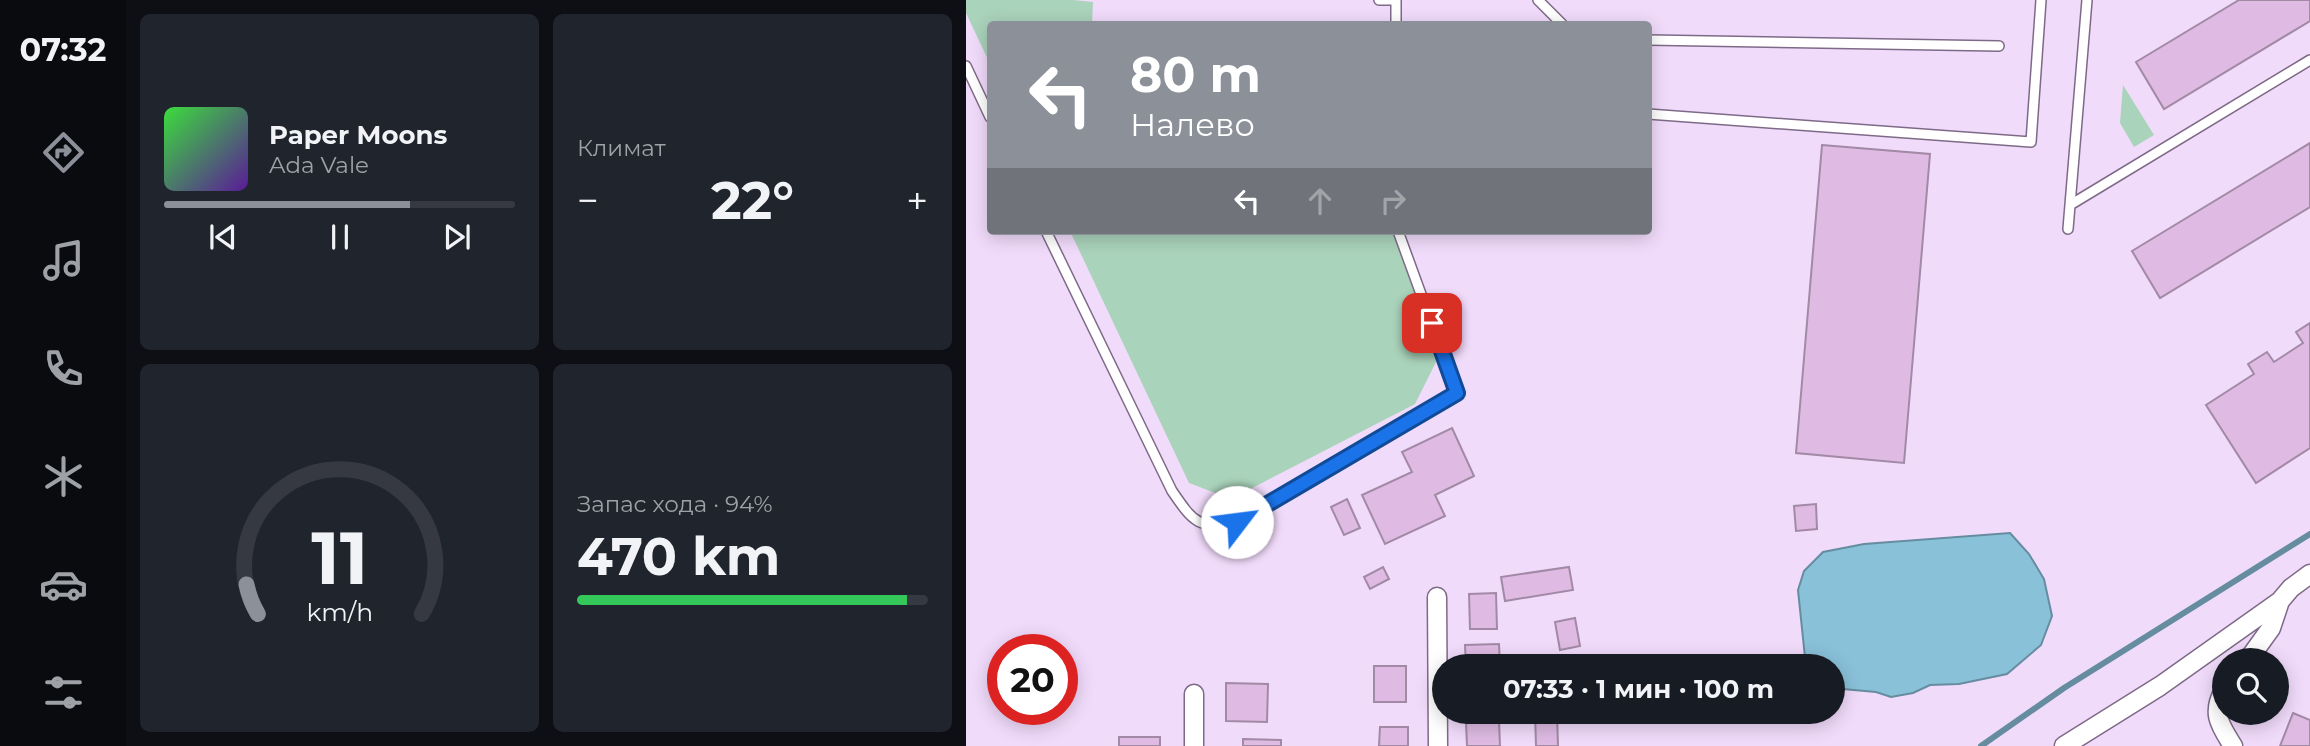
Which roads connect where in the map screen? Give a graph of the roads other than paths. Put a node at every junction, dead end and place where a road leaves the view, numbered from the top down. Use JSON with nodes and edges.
{"nodes":[{"id":1,"x":1379,"y":0,"type":"edge"},
{"id":2,"x":1538,"y":0,"type":"edge"},
{"id":3,"x":2041,"y":0,"type":"edge"},
{"id":4,"x":2087,"y":0,"type":"edge"},
{"id":5,"x":1396,"y":1,"type":"edge"},
{"id":6,"x":1396,"y":21,"type":"edge"},
{"id":7,"x":1559,"y":21,"type":"edge"},
{"id":8,"x":1652,"y":40,"type":"edge"},
{"id":9,"x":1999,"y":46,"type":"dead end"},
{"id":10,"x":2310,"y":60,"type":"edge"},
{"id":11,"x":966,"y":66,"type":"edge"},
{"id":12,"x":987,"y":111,"type":"edge"},
{"id":13,"x":1652,"y":114,"type":"edge"},
{"id":14,"x":2070,"y":205,"type":"junction"},
{"id":15,"x":2068,"y":229,"type":"dead end"},
{"id":16,"x":1048,"y":235,"type":"edge"},
{"id":17,"x":1399,"y":235,"type":"edge"},
{"id":18,"x":2310,"y":574,"type":"edge"},
{"id":19,"x":1437,"y":597,"type":"dead end"},
{"id":20,"x":2280,"y":601,"type":"junction"},
{"id":21,"x":2257,"y":648,"type":"edge"},
{"id":22,"x":1194,"y":694,"type":"dead end"},
{"id":23,"x":2221,"y":725,"type":"edge"},
{"id":24,"x":1194,"y":746,"type":"edge"},
{"id":25,"x":1438,"y":746,"type":"edge"},
{"id":26,"x":2064,"y":746,"type":"edge"},
{"id":27,"x":2233,"y":746,"type":"edge"}],
"edges":[{"from":1,"to":5,"type":"lane"},
{"from":2,"to":7,"type":"lane"},
{"from":3,"to":13,"type":"lane"},
{"from":4,"to":14,"type":"lane"},
{"from":5,"to":6,"type":"lane"},
{"from":8,"to":9,"type":"lane"},
{"from":10,"to":14,"type":"lane"},
{"from":11,"to":12,"type":"lane"},
{"from":14,"to":15,"type":"lane"},
{"from":16,"to":17,"type":"lane"},
{"from":18,"to":20,"type":"street"},
{"from":19,"to":25,"type":"street"},
{"from":20,"to":21,"type":"street"},
{"from":20,"to":26,"type":"street"},
{"from":22,"to":24,"type":"street"},
{"from":23,"to":27,"type":"street"}]}
